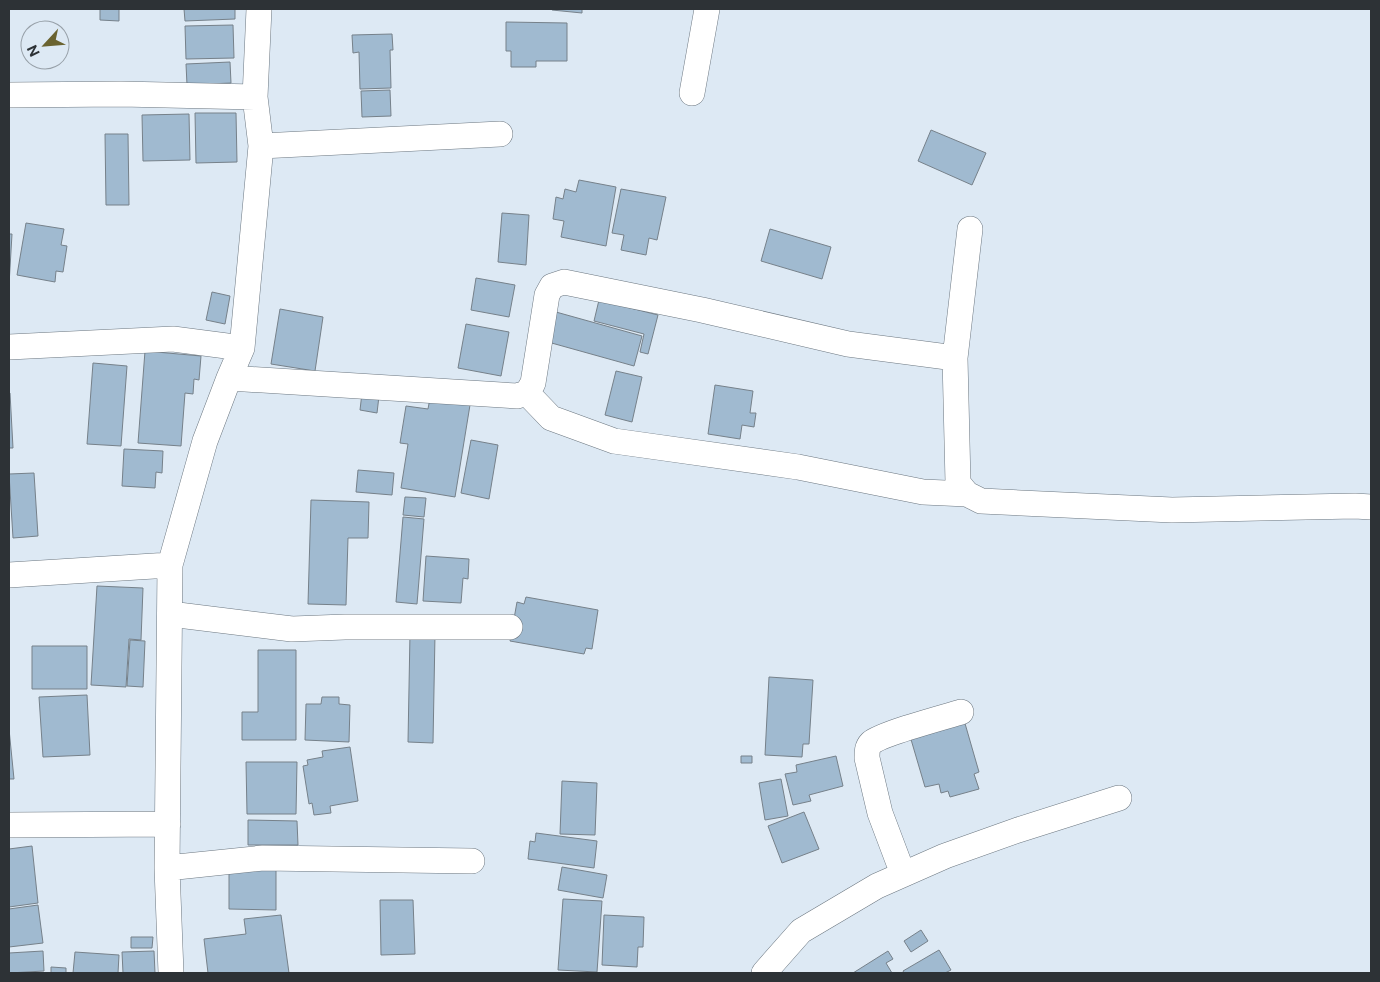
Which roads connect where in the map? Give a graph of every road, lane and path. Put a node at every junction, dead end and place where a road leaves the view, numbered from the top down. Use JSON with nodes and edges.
{"nodes":[{"id":1,"x":258,"y":9,"type":"edge"},
{"id":2,"x":706,"y":9,"type":"edge"},
{"id":3,"x":692,"y":93,"type":"dead end"},
{"id":4,"x":9,"y":95,"type":"edge"},
{"id":5,"x":255,"y":97,"type":"junction"},
{"id":6,"x":500,"y":134,"type":"dead end"},
{"id":7,"x":261,"y":146,"type":"junction"},
{"id":8,"x":970,"y":229,"type":"dead end"},
{"id":9,"x":9,"y":347,"type":"edge"},
{"id":10,"x":242,"y":348,"type":"junction"},
{"id":11,"x":955,"y":358,"type":"junction"},
{"id":12,"x":229,"y":378,"type":"junction"},
{"id":13,"x":527,"y":393,"type":"junction"},
{"id":14,"x":967,"y":494,"type":"junction"},
{"id":15,"x":1371,"y":507,"type":"edge"},
{"id":16,"x":170,"y":565,"type":"junction"},
{"id":17,"x":9,"y":575,"type":"edge"},
{"id":18,"x":170,"y":614,"type":"junction"},
{"id":19,"x":510,"y":627,"type":"dead end"},
{"id":20,"x":961,"y":712,"type":"dead end"},
{"id":21,"x":1119,"y":798,"type":"dead end"},
{"id":22,"x":168,"y":824,"type":"junction"},
{"id":23,"x":9,"y":825,"type":"edge"},
{"id":24,"x":472,"y":861,"type":"dead end"},
{"id":25,"x":167,"y":868,"type":"junction"},
{"id":26,"x":903,"y":874,"type":"junction"},
{"id":27,"x":171,"y":973,"type":"edge"},
{"id":28,"x":764,"y":973,"type":"edge"}],
"edges":[{"from":1,"to":5,"type":"street"},
{"from":2,"to":3,"type":"street"},
{"from":4,"to":5,"type":"street"},
{"from":5,"to":7,"type":"street"},
{"from":6,"to":7,"type":"street"},
{"from":7,"to":10,"type":"street"},
{"from":8,"to":11,"type":"street"},
{"from":9,"to":10,"type":"street"},
{"from":10,"to":12,"type":"street"},
{"from":11,"to":13,"type":"street"},
{"from":11,"to":14,"type":"street"},
{"from":12,"to":13,"type":"street"},
{"from":12,"to":16,"type":"street"},
{"from":13,"to":14,"type":"street"},
{"from":14,"to":15,"type":"street"},
{"from":16,"to":17,"type":"street"},
{"from":16,"to":18,"type":"street"},
{"from":18,"to":19,"type":"street"},
{"from":18,"to":22,"type":"street"},
{"from":20,"to":26,"type":"street"},
{"from":21,"to":26,"type":"street"},
{"from":22,"to":23,"type":"street"},
{"from":22,"to":25,"type":"street"},
{"from":24,"to":25,"type":"street"},
{"from":25,"to":27,"type":"street"},
{"from":26,"to":28,"type":"street"}]}
